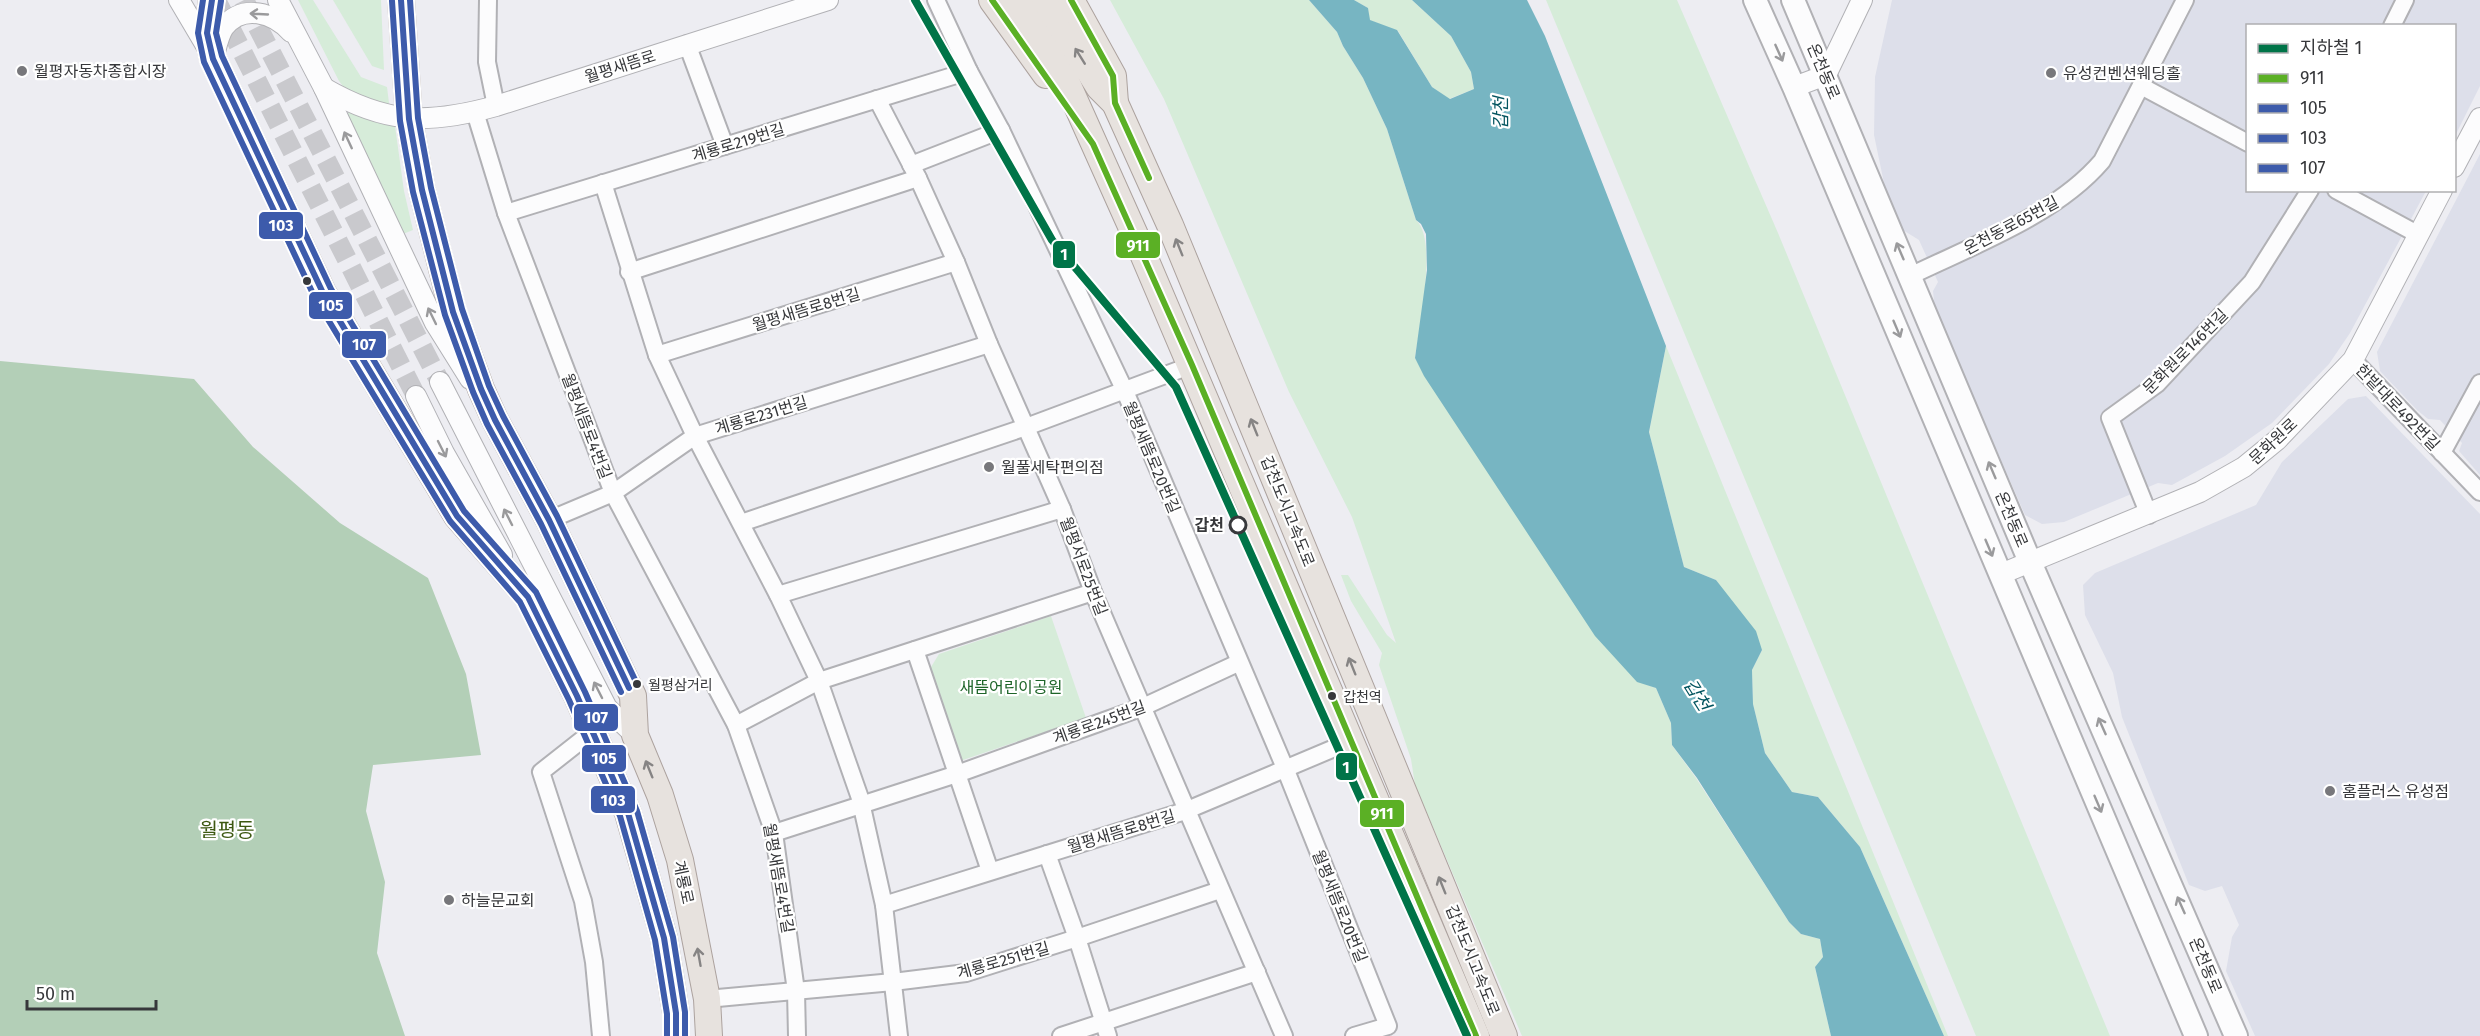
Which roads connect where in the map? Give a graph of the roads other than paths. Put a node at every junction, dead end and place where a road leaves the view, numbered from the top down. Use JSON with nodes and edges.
{"nodes":[{"id":1,"x":179,"y":0,"type":"edge"},
{"id":2,"x":212,"y":0,"type":"edge"},
{"id":3,"x":278,"y":0,"type":"edge"},
{"id":4,"x":401,"y":0,"type":"edge"},
{"id":5,"x":488,"y":0,"type":"edge"},
{"id":6,"x":828,"y":0,"type":"edge"},
{"id":7,"x":936,"y":0,"type":"edge"},
{"id":8,"x":992,"y":0,"type":"edge"},
{"id":9,"x":1020,"y":0,"type":"edge"},
{"id":10,"x":1045,"y":0,"type":"edge"},
{"id":11,"x":1071,"y":0,"type":"edge"},
{"id":12,"x":1755,"y":0,"type":"edge"},
{"id":13,"x":1793,"y":0,"type":"edge"},
{"id":14,"x":1862,"y":0,"type":"edge"},
{"id":15,"x":2185,"y":0,"type":"edge"},
{"id":16,"x":2405,"y":0,"type":"edge"},
{"id":17,"x":2393,"y":24,"type":"edge"},
{"id":18,"x":687,"y":44,"type":"junction"},
{"id":19,"x":303,"y":45,"type":"junction"},
{"id":20,"x":215,"y":51,"type":"junction"},
{"id":21,"x":969,"y":71,"type":"junction"},
{"id":22,"x":1826,"y":75,"type":"junction"},
{"id":23,"x":2141,"y":86,"type":"junction"},
{"id":24,"x":1794,"y":87,"type":"junction"},
{"id":25,"x":324,"y":88,"type":"junction"},
{"id":26,"x":877,"y":99,"type":"junction"},
{"id":27,"x":1114,"y":103,"type":"junction"},
{"id":28,"x":496,"y":106,"type":"junction"},
{"id":29,"x":475,"y":111,"type":"junction"},
{"id":30,"x":409,"y":118,"type":"junction"},
{"id":31,"x":2480,"y":118,"type":"edge"},
{"id":32,"x":1000,"y":130,"type":"junction"},
{"id":33,"x":2246,"y":142,"type":"edge"},
{"id":34,"x":1094,"y":144,"type":"junction"},
{"id":35,"x":725,"y":146,"type":"junction"},
{"id":36,"x":2456,"y":163,"type":"edge"},
{"id":37,"x":914,"y":172,"type":"junction"},
{"id":38,"x":603,"y":183,"type":"junction"},
{"id":39,"x":2309,"y":192,"type":"edge"},
{"id":40,"x":2340,"y":192,"type":"edge"},
{"id":41,"x":2441,"y":192,"type":"edge"},
{"id":42,"x":506,"y":213,"type":"junction"},
{"id":43,"x":2419,"y":235,"type":"junction"},
{"id":44,"x":956,"y":262,"type":"junction"},
{"id":45,"x":629,"y":272,"type":"junction"},
{"id":46,"x":1910,"y":276,"type":"junction"},
{"id":47,"x":989,"y":344,"type":"junction"},
{"id":48,"x":657,"y":355,"type":"junction"},
{"id":49,"x":2353,"y":360,"type":"junction"},
{"id":50,"x":1192,"y":365,"type":"junction"},
{"id":51,"x":440,"y":382,"type":"tunnel mouth"},
{"id":52,"x":2480,"y":383,"type":"edge"},
{"id":53,"x":1124,"y":389,"type":"junction"},
{"id":54,"x":416,"y":396,"type":"tunnel mouth"},
{"id":55,"x":495,"y":420,"type":"junction"},
{"id":56,"x":1026,"y":426,"type":"junction"},
{"id":57,"x":694,"y":436,"type":"junction"},
{"id":58,"x":2442,"y":453,"type":"junction"},
{"id":59,"x":2480,"y":492,"type":"edge"},
{"id":60,"x":613,"y":493,"type":"junction"},
{"id":61,"x":1062,"y":509,"type":"junction"},
{"id":62,"x":2149,"y":515,"type":"junction"},
{"id":63,"x":549,"y":520,"type":"junction"},
{"id":64,"x":741,"y":523,"type":"junction"},
{"id":65,"x":2031,"y":562,"type":"junction"},
{"id":66,"x":2001,"y":574,"type":"junction"},
{"id":67,"x":1093,"y":592,"type":"junction"},
{"id":68,"x":778,"y":595,"type":"junction"},
{"id":69,"x":528,"y":597,"type":"junction"},
{"id":70,"x":915,"y":650,"type":"junction"},
{"id":71,"x":1238,"y":663,"type":"junction"},
{"id":72,"x":819,"y":681,"type":"junction"},
{"id":73,"x":1143,"y":707,"type":"junction"},
{"id":74,"x":736,"y":725,"type":"junction"},
{"id":75,"x":593,"y":731,"type":"junction"},
{"id":76,"x":635,"y":735,"type":"junction"},
{"id":77,"x":1351,"y":741,"type":"junction"},
{"id":78,"x":1285,"y":768,"type":"junction"},
{"id":79,"x":957,"y":774,"type":"junction"},
{"id":80,"x":862,"y":805,"type":"junction"},
{"id":81,"x":1185,"y":811,"type":"junction"},
{"id":82,"x":774,"y":833,"type":"junction"},
{"id":83,"x":1047,"y":854,"type":"junction"},
{"id":84,"x":990,"y":870,"type":"junction"},
{"id":85,"x":1220,"y":890,"type":"junction"},
{"id":86,"x":884,"y":905,"type":"junction"},
{"id":87,"x":1077,"y":938,"type":"junction"},
{"id":88,"x":1257,"y":972,"type":"junction"},
{"id":89,"x":893,"y":982,"type":"junction"},
{"id":90,"x":796,"y":991,"type":"junction"},
{"id":91,"x":707,"y":999,"type":"junction"},
{"id":92,"x":1106,"y":1029,"type":"edge"},
{"id":93,"x":602,"y":1036,"type":"edge"},
{"id":94,"x":676,"y":1036,"type":"edge"},
{"id":95,"x":709,"y":1036,"type":"edge"},
{"id":96,"x":797,"y":1036,"type":"edge"},
{"id":97,"x":899,"y":1036,"type":"edge"},
{"id":98,"x":1061,"y":1036,"type":"edge"},
{"id":99,"x":1284,"y":1036,"type":"edge"},
{"id":100,"x":1354,"y":1036,"type":"edge"},
{"id":101,"x":1476,"y":1036,"type":"edge"},
{"id":102,"x":1504,"y":1036,"type":"edge"},
{"id":103,"x":2196,"y":1036,"type":"edge"},
{"id":104,"x":2236,"y":1036,"type":"edge"}],
"edges":[{"from":1,"to":20,"type":"street"},
{"from":2,"to":20,"type":"main road"},
{"from":3,"to":19,"type":"street"},
{"from":4,"to":30,"type":"main road"},
{"from":5,"to":28,"type":"street"},
{"from":6,"to":18,"type":"street","name":"월평새뜸로"},
{"from":7,"to":21,"type":"street","name":"월평새뜸로20번길"},
{"from":8,"to":34,"type":"main road"},
{"from":9,"to":34,"type":"main road","name":"갑천도시고속도로"},
{"from":27,"to":10,"type":"main road","name":"갑천도시고속도로","one_way":true},
{"from":11,"to":27,"type":"main road"},
{"from":12,"to":24,"type":"main road","name":"온천동로","one_way":true},
{"from":13,"to":22,"type":"main road","name":"온천동로"},
{"from":14,"to":22,"type":"street"},
{"from":15,"to":23,"type":"street","name":"온천동로65번길"},
{"from":16,"to":17,"type":"street"},
{"from":18,"to":28,"type":"street","name":"월평새뜸로"},
{"from":18,"to":35,"type":"street"},
{"from":19,"to":20,"type":"street","one_way":true},
{"from":19,"to":25,"type":"street"},
{"from":20,"to":69,"type":"main road","name":"계룡로"},
{"from":21,"to":26,"type":"street","name":"계룡로219번길"},
{"from":21,"to":32,"type":"street","name":"월평새뜸로20번길"},
{"from":22,"to":24,"type":"street"},
{"from":46,"to":22,"type":"main road","name":"온천동로","one_way":true},
{"from":23,"to":33,"type":"street"},
{"from":23,"to":46,"type":"street","name":"온천동로65번길"},
{"from":24,"to":66,"type":"main road","name":"온천동로","one_way":true},
{"from":25,"to":30,"type":"street","name":"월평새뜸로"},
{"from":55,"to":25,"type":"street","one_way":true},
{"from":26,"to":35,"type":"street","name":"계룡로219번길"},
{"from":26,"to":37,"type":"street","name":"월평서로25번길"},
{"from":102,"to":27,"type":"main road","name":"갑천도시고속도로","one_way":true},
{"from":28,"to":29,"type":"street","name":"월평새뜸로"},
{"from":29,"to":30,"type":"street","name":"월평새뜸로"},
{"from":29,"to":42,"type":"street","name":"월평새뜸로4번길"},
{"from":30,"to":55,"type":"main road","name":"계룡로"},
{"from":31,"to":36,"type":"street"},
{"from":32,"to":37,"type":"street"},
{"from":32,"to":53,"type":"street","name":"월평새뜸로20번길"},
{"from":34,"to":50,"type":"main road","name":"갑천도시고속도로"},
{"from":35,"to":38,"type":"street","name":"계룡로219번길"},
{"from":37,"to":44,"type":"street","name":"월평서로25번길"},
{"from":37,"to":45,"type":"street"},
{"from":38,"to":42,"type":"street","name":"계룡로219번길"},
{"from":38,"to":45,"type":"street"},
{"from":39,"to":62,"type":"street","name":"문화원로146번길"},
{"from":40,"to":43,"type":"street"},
{"from":41,"to":43,"type":"street","name":"문화원로"},
{"from":42,"to":60,"type":"street","name":"월평새뜸로4번길"},
{"from":43,"to":49,"type":"street","name":"문화원로"},
{"from":44,"to":47,"type":"street","name":"월평서로25번길"},
{"from":44,"to":48,"type":"street","name":"월평새뜸로8번길"},
{"from":45,"to":48,"type":"street"},
{"from":65,"to":46,"type":"main road","name":"온천동로","one_way":true},
{"from":47,"to":56,"type":"street","name":"월평서로25번길"},
{"from":47,"to":57,"type":"street","name":"계룡로231번길"},
{"from":48,"to":57,"type":"street"},
{"from":49,"to":58,"type":"street","name":"한밭대로492번길"},
{"from":49,"to":62,"type":"street","name":"문화원로"},
{"from":50,"to":53,"type":"street"},
{"from":50,"to":77,"type":"main road","name":"갑천도시고속도로"},
{"from":76,"to":51,"type":"street","one_way":true},
{"from":52,"to":58,"type":"street","name":"한밭대로492번길"},
{"from":53,"to":56,"type":"street"},
{"from":53,"to":71,"type":"street","name":"월평새뜸로20번길"},
{"from":54,"to":69,"type":"street","one_way":true},
{"from":55,"to":63,"type":"main road","name":"계룡로"},
{"from":56,"to":61,"type":"street","name":"월평서로25번길"},
{"from":56,"to":64,"type":"street"},
{"from":57,"to":60,"type":"street","name":"계룡로231번길"},
{"from":57,"to":64,"type":"street"},
{"from":58,"to":59,"type":"street","name":"한밭대로492번길"},
{"from":60,"to":63,"type":"street","name":"계룡로231번길"},
{"from":60,"to":74,"type":"street","name":"월평새뜸로4번길"},
{"from":61,"to":67,"type":"street","name":"월평서로25번길"},
{"from":61,"to":68,"type":"street"},
{"from":62,"to":65,"type":"street","name":"문화원로"},
{"from":63,"to":76,"type":"main road","name":"계룡로"},
{"from":64,"to":68,"type":"street"},
{"from":65,"to":66,"type":"street","name":"문화원로"},
{"from":104,"to":65,"type":"main road","name":"온천동로","one_way":true},
{"from":66,"to":103,"type":"main road","name":"온천동로","one_way":true},
{"from":67,"to":70,"type":"street"},
{"from":67,"to":73,"type":"street","name":"월평서로25번길"},
{"from":68,"to":72,"type":"street"},
{"from":69,"to":75,"type":"main road","name":"계룡로"},
{"from":70,"to":72,"type":"street"},
{"from":70,"to":79,"type":"street"},
{"from":71,"to":73,"type":"street","name":"계룡로245번길"},
{"from":71,"to":78,"type":"street","name":"월평새뜸로20번길"},
{"from":72,"to":74,"type":"street"},
{"from":72,"to":80,"type":"street"},
{"from":73,"to":79,"type":"street","name":"계룡로245번길"},
{"from":73,"to":81,"type":"street","name":"월평서로25번길"},
{"from":74,"to":82,"type":"street","name":"월평새뜸로4번길"},
{"from":75,"to":93,"type":"street"},
{"from":75,"to":94,"type":"main road","name":"계룡로"},
{"from":91,"to":76,"type":"main road","name":"계룡로","one_way":true},
{"from":77,"to":78,"type":"street","name":"월평새뜸로8번길"},
{"from":77,"to":101,"type":"main road","name":"갑천도시고속도로"},
{"from":78,"to":81,"type":"street","name":"월평새뜸로8번길"},
{"from":78,"to":100,"type":"street","name":"월평새뜸로20번길"},
{"from":79,"to":80,"type":"street","name":"계룡로245번길"},
{"from":79,"to":84,"type":"street"},
{"from":80,"to":82,"type":"street","name":"계룡로245번길"},
{"from":80,"to":86,"type":"street"},
{"from":81,"to":83,"type":"street","name":"월평새뜸로8번길"},
{"from":81,"to":85,"type":"street","name":"월평서로25번길"},
{"from":82,"to":90,"type":"street","name":"월평새뜸로4번길"},
{"from":83,"to":84,"type":"street","name":"월평새뜸로8번길"},
{"from":83,"to":87,"type":"street"},
{"from":84,"to":86,"type":"street","name":"월평새뜸로8번길"},
{"from":85,"to":87,"type":"street","name":"계룡로251번길"},
{"from":85,"to":88,"type":"street","name":"월평서로25번길"},
{"from":86,"to":89,"type":"street"},
{"from":87,"to":89,"type":"street","name":"계룡로251번길"},
{"from":87,"to":92,"type":"street"},
{"from":88,"to":92,"type":"street"},
{"from":88,"to":99,"type":"street","name":"월평서로25번길"},
{"from":89,"to":90,"type":"street","name":"계룡로251번길"},
{"from":89,"to":97,"type":"street"},
{"from":90,"to":91,"type":"street","name":"계룡로251번길"},
{"from":90,"to":96,"type":"street","name":"월평새뜸로4번길"},
{"from":91,"to":95,"type":"main road","name":"계룡로"},
{"from":92,"to":98,"type":"street"}]}
